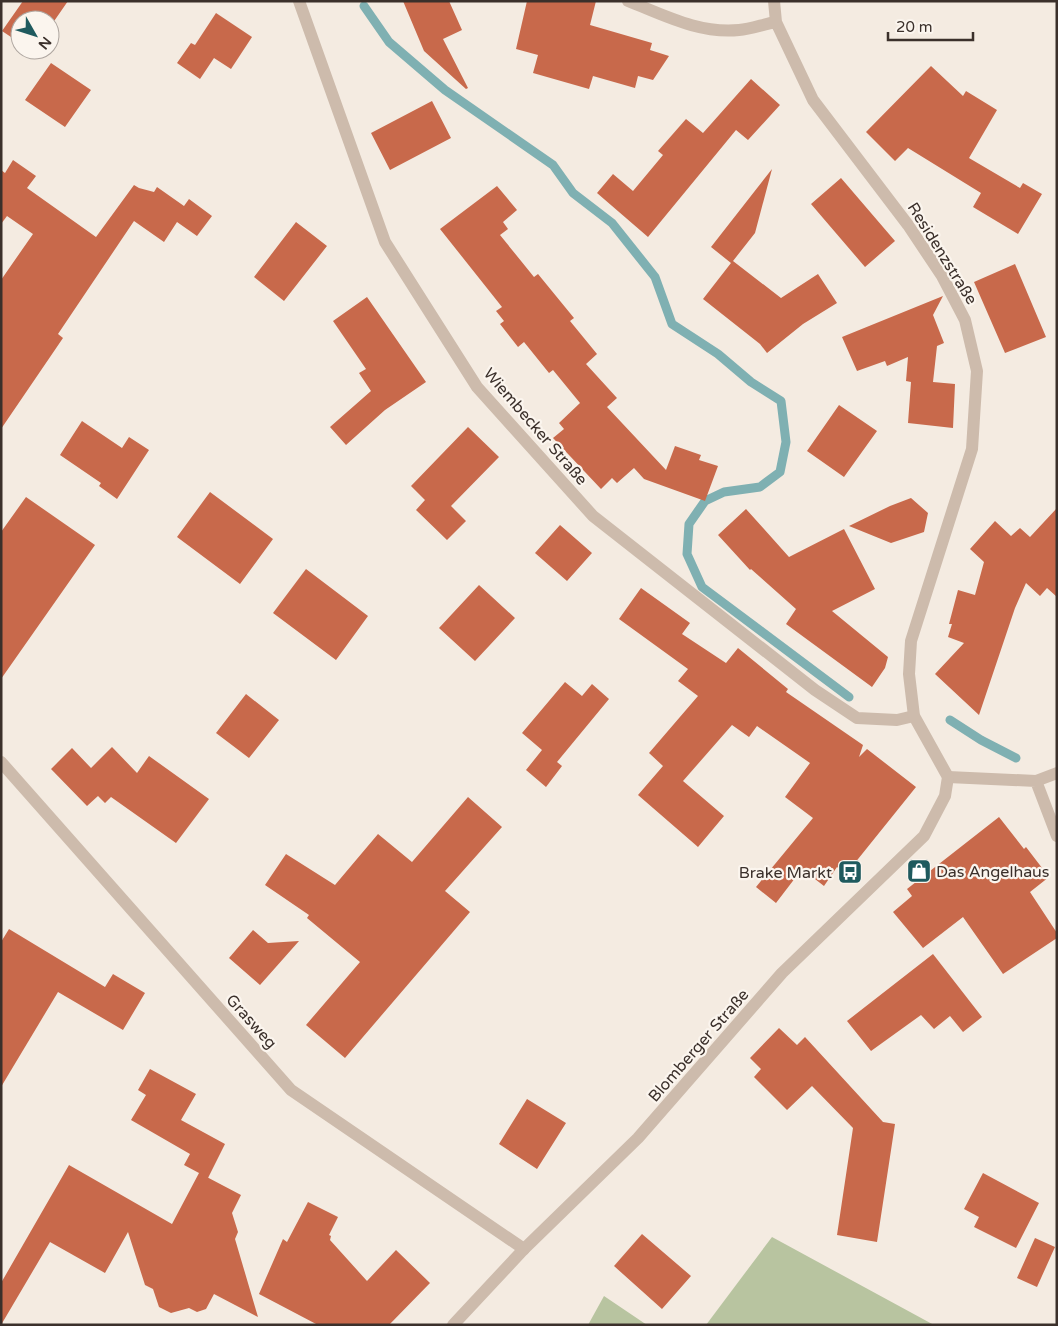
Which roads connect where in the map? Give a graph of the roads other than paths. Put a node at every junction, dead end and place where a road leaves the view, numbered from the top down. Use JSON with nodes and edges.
{"nodes":[{"id":1,"x":299,"y":1,"type":"edge"},
{"id":2,"x":628,"y":1,"type":"edge"},
{"id":3,"x":774,"y":1,"type":"edge"},
{"id":4,"x":776,"y":22,"type":"junction"},
{"id":5,"x":914,"y":716,"type":"junction"},
{"id":6,"x":1,"y":762,"type":"edge"},
{"id":7,"x":1057,"y":773,"type":"edge"},
{"id":8,"x":948,"y":777,"type":"junction"},
{"id":9,"x":1036,"y":781,"type":"junction"},
{"id":10,"x":1057,"y":836,"type":"edge"},
{"id":11,"x":524,"y":1249,"type":"junction"},
{"id":12,"x":453,"y":1325,"type":"edge"}],
"edges":[{"from":1,"to":5,"type":"street","name":"Wiembecker Straße"},
{"from":2,"to":4,"type":"street"},
{"from":3,"to":4,"type":"street","name":"Residenzstraße"},
{"from":4,"to":5,"type":"street","name":"Residenzstraße"},
{"from":5,"to":8,"type":"street","name":"Residenzstraße"},
{"from":6,"to":11,"type":"street","name":"Grasweg"},
{"from":7,"to":9,"type":"street"},
{"from":8,"to":9,"type":"street"},
{"from":8,"to":11,"type":"street","name":"Blomberger Straße"},
{"from":9,"to":10,"type":"street"},
{"from":11,"to":12,"type":"street","name":"Blomberger Straße"}]}
